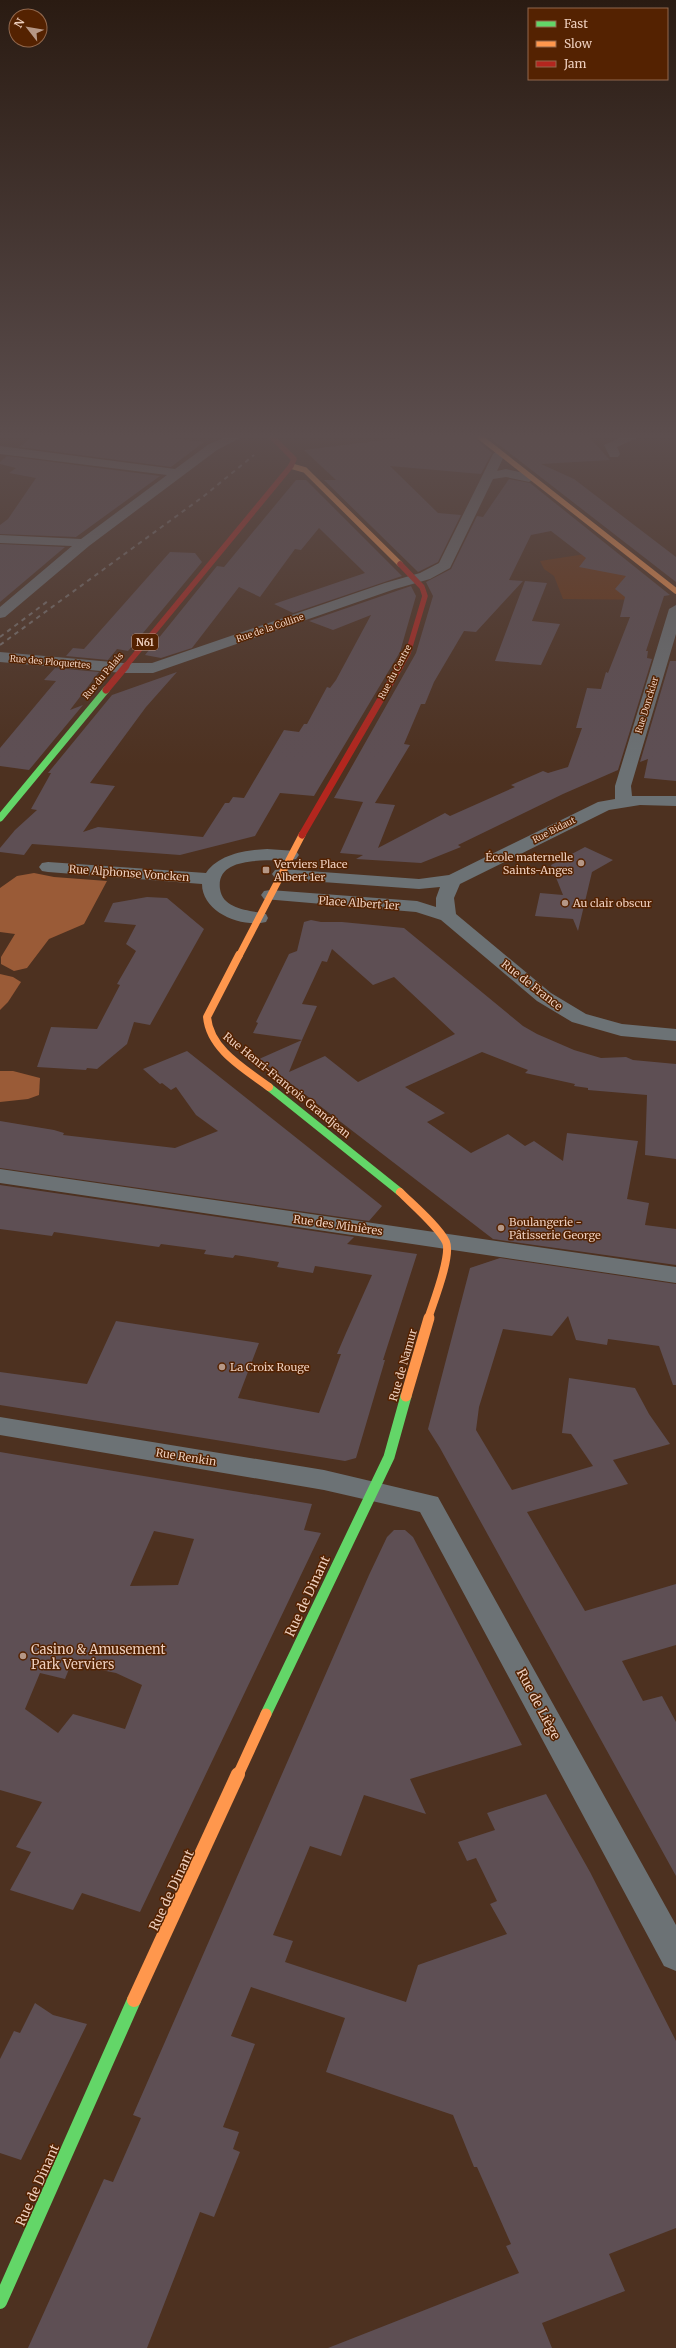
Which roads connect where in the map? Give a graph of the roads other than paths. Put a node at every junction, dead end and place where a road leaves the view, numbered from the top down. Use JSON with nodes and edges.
{"nodes":[{"id":1,"x":80,"y":547,"type":"edge"},
{"id":2,"x":224,"y":547,"type":"edge"},
{"id":3,"x":383,"y":547,"type":"edge"},
{"id":4,"x":454,"y":547,"type":"edge"},
{"id":5,"x":618,"y":547,"type":"edge"},
{"id":6,"x":416,"y":579,"type":"junction"},
{"id":7,"x":676,"y":591,"type":"edge"},
{"id":8,"x":676,"y":609,"type":"edge"},
{"id":9,"x":0,"y":614,"type":"edge"},
{"id":10,"x":1,"y":657,"type":"edge"},
{"id":11,"x":123,"y":668,"type":"junction"},
{"id":12,"x":624,"y":801,"type":"junction"},
{"id":13,"x":676,"y":801,"type":"edge"},
{"id":14,"x":0,"y":818,"type":"edge"},
{"id":15,"x":290,"y":855,"type":"junction"},
{"id":16,"x":48,"y":867,"type":"dead end"},
{"id":17,"x":281,"y":874,"type":"junction"},
{"id":18,"x":211,"y":879,"type":"junction"},
{"id":19,"x":453,"y":880,"type":"junction"},
{"id":20,"x":270,"y":895,"type":"junction"},
{"id":21,"x":448,"y":916,"type":"junction"},
{"id":22,"x":259,"y":918,"type":"junction"},
{"id":23,"x":676,"y":1035,"type":"edge"},
{"id":24,"x":0,"y":1176,"type":"edge"},
{"id":25,"x":446,"y":1242,"type":"junction"},
{"id":26,"x":676,"y":1275,"type":"edge"},
{"id":27,"x":0,"y":1426,"type":"edge"},
{"id":28,"x":372,"y":1492,"type":"junction"},
{"id":29,"x":676,"y":1956,"type":"edge"},
{"id":30,"x":0,"y":2302,"type":"edge"}],
"edges":[{"from":1,"to":9,"type":"street"},
{"from":2,"to":11,"type":"street","name":"Rue du Palais","number":"N61"},
{"from":3,"to":6,"type":"street","name":"Rue du Centre"},
{"from":4,"to":6,"type":"street"},
{"from":5,"to":7,"type":"street"},
{"from":6,"to":11,"type":"street","name":"Rue de la Colline"},
{"from":6,"to":15,"type":"street","name":"Rue du Centre"},
{"from":8,"to":12,"type":"street","name":"Rue Donckier"},
{"from":10,"to":11,"type":"street","name":"Rue des Ploquettes"},
{"from":11,"to":14,"type":"street","name":"Rue du Palais","number":"N61"},
{"from":12,"to":13,"type":"street","name":"Rue Bidaut"},
{"from":12,"to":19,"type":"street","name":"Rue Bidaut"},
{"from":15,"to":17,"type":"street"},
{"from":15,"to":18,"type":"street"},
{"from":16,"to":18,"type":"street","name":"Rue Alphonse Voncken"},
{"from":17,"to":19,"type":"street","name":"Place Albert 1er"},
{"from":17,"to":20,"type":"street"},
{"from":18,"to":22,"type":"street"},
{"from":19,"to":21,"type":"street"},
{"from":20,"to":21,"type":"street","name":"Place Albert 1er"},
{"from":20,"to":22,"type":"street"},
{"from":21,"to":23,"type":"street","name":"Rue de France"},
{"from":22,"to":25,"type":"street","name":"Rue Henri-François Grandjean"},
{"from":24,"to":25,"type":"street","name":"Rue des Minières"},
{"from":25,"to":26,"type":"street","name":"Rue des Minières"},
{"from":25,"to":28,"type":"street","name":"Rue de Namur"},
{"from":27,"to":28,"type":"street","name":"Rue Renkin"},
{"from":28,"to":29,"type":"street","name":"Rue de Liège"},
{"from":28,"to":30,"type":"street","name":"Rue de Dinant"}]}
